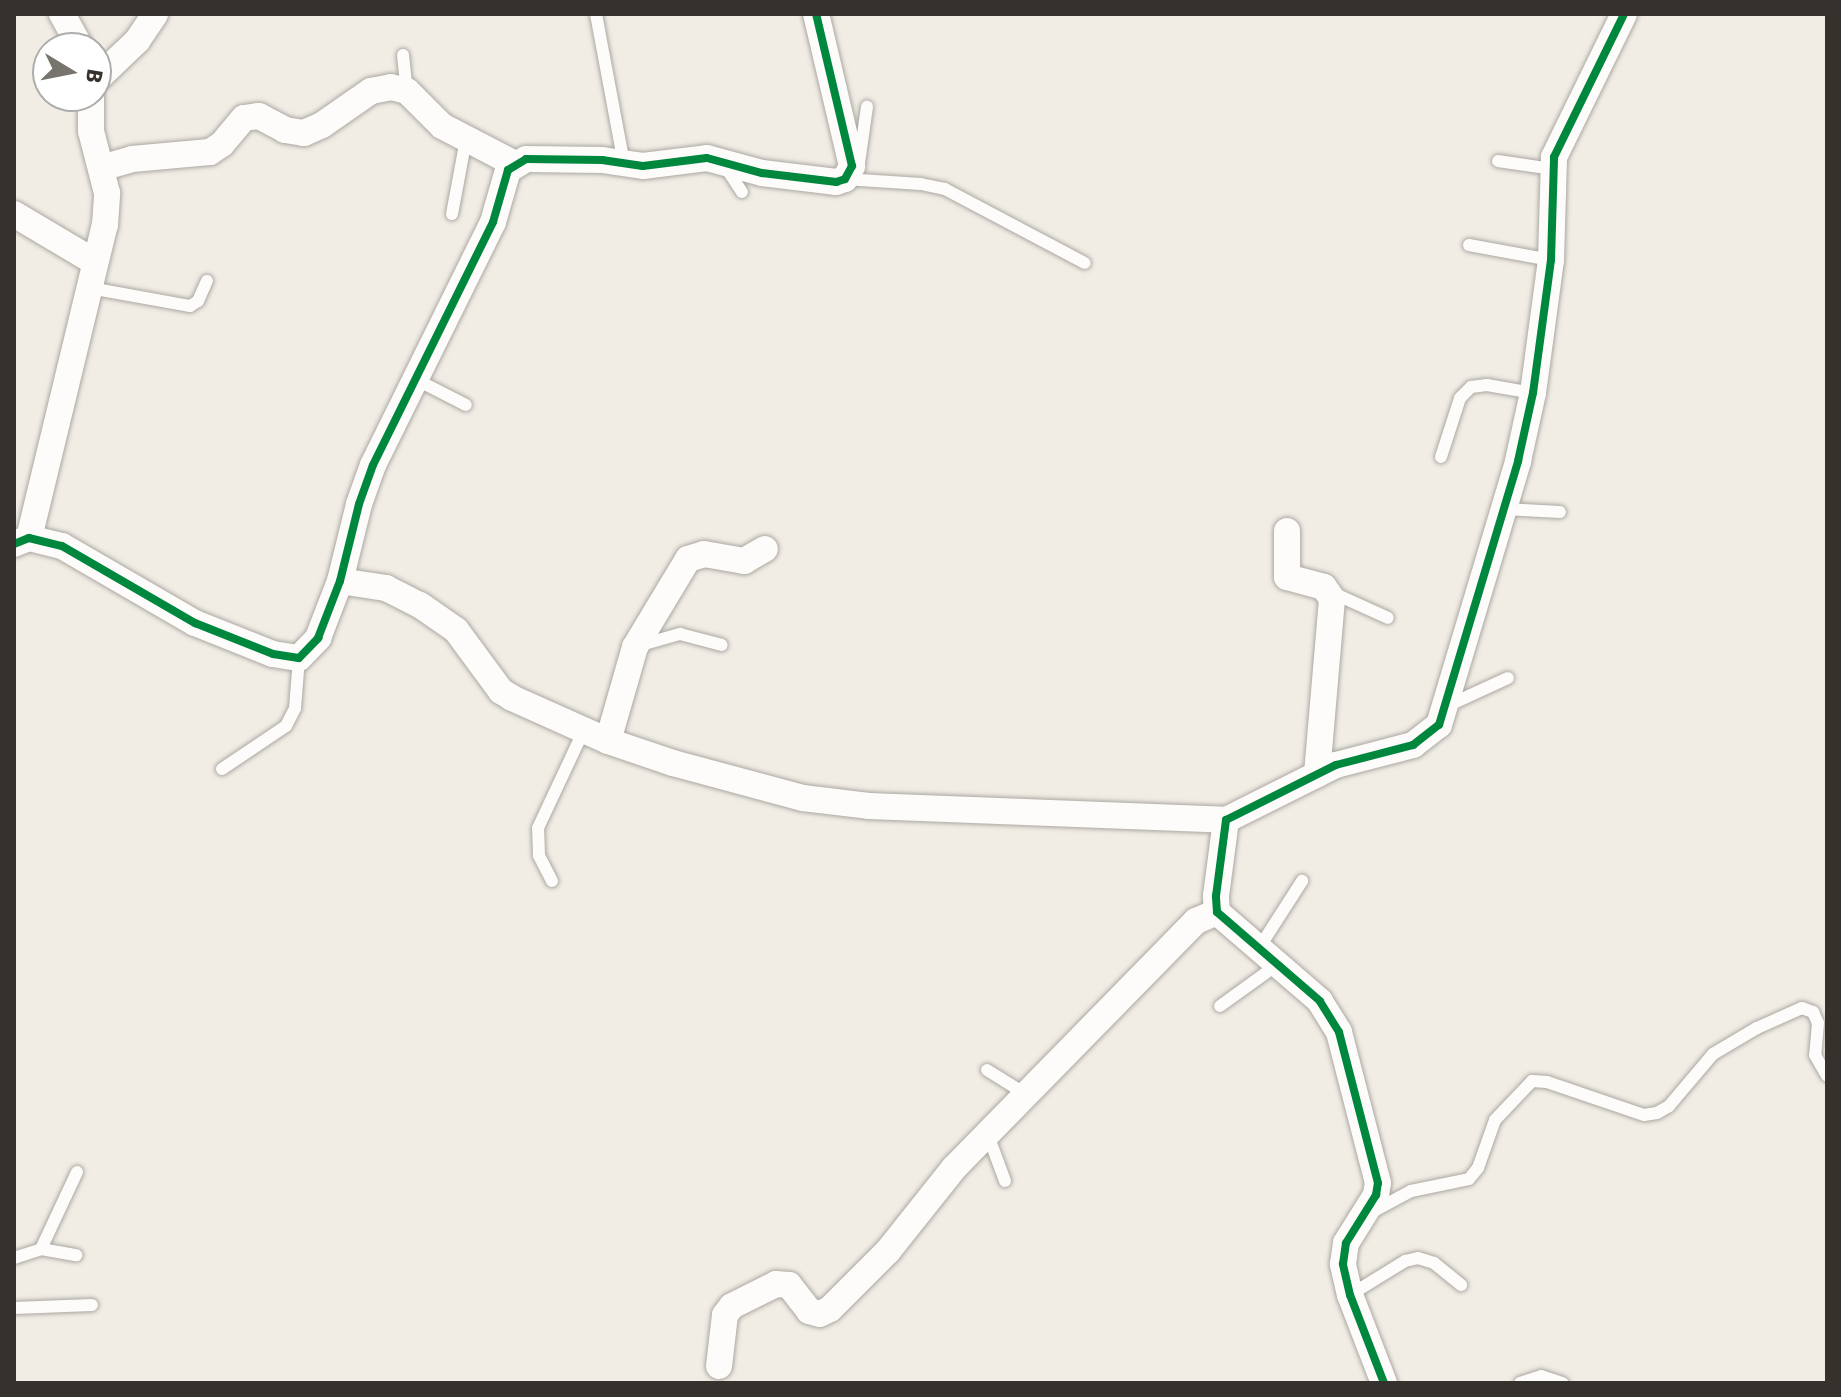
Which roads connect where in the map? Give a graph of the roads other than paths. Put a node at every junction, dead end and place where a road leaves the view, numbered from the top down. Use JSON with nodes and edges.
{"nodes":[{"id":1,"x":62,"y":14,"type":"edge"},
{"id":2,"x":155,"y":14,"type":"edge"},
{"id":3,"x":596,"y":14,"type":"edge"},
{"id":4,"x":816,"y":14,"type":"edge"},
{"id":5,"x":1624,"y":14,"type":"edge"},
{"id":6,"x":72,"y":32,"type":"edge"},
{"id":7,"x":403,"y":55,"type":"dead end"},
{"id":8,"x":112,"y":65,"type":"edge"},
{"id":9,"x":407,"y":91,"type":"junction"},
{"id":10,"x":867,"y":107,"type":"dead end"},
{"id":11,"x":91,"y":112,"type":"edge"},
{"id":12,"x":466,"y":139,"type":"junction"},
{"id":13,"x":721,"y":160,"type":"junction"},
{"id":14,"x":1498,"y":161,"type":"dead end"},
{"id":15,"x":515,"y":164,"type":"junction"},
{"id":16,"x":624,"y":164,"type":"junction"},
{"id":17,"x":101,"y":168,"type":"junction"},
{"id":18,"x":1553,"y":169,"type":"junction"},
{"id":19,"x":851,"y":180,"type":"junction"},
{"id":20,"x":742,"y":192,"type":"dead end"},
{"id":21,"x":14,"y":214,"type":"edge"},
{"id":22,"x":452,"y":214,"type":"dead end"},
{"id":23,"x":1469,"y":245,"type":"dead end"},
{"id":24,"x":1551,"y":260,"type":"junction"},
{"id":25,"x":1085,"y":263,"type":"dead end"},
{"id":26,"x":92,"y":275,"type":"junction"},
{"id":27,"x":207,"y":281,"type":"dead end"},
{"id":28,"x":415,"y":379,"type":"junction"},
{"id":29,"x":1533,"y":393,"type":"junction"},
{"id":30,"x":466,"y":405,"type":"dead end"},
{"id":31,"x":1441,"y":457,"type":"dead end"},
{"id":32,"x":1504,"y":509,"type":"junction"},
{"id":33,"x":1560,"y":512,"type":"dead end"},
{"id":34,"x":1287,"y":531,"type":"dead end"},
{"id":35,"x":22,"y":541,"type":"edge"},
{"id":36,"x":765,"y":549,"type":"dead end"},
{"id":37,"x":340,"y":581,"type":"junction"},
{"id":38,"x":1330,"y":591,"type":"junction"},
{"id":39,"x":1388,"y":618,"type":"dead end"},
{"id":40,"x":722,"y":645,"type":"dead end"},
{"id":41,"x":635,"y":647,"type":"junction"},
{"id":42,"x":299,"y":658,"type":"junction"},
{"id":43,"x":1508,"y":678,"type":"dead end"},
{"id":44,"x":1447,"y":706,"type":"junction"},
{"id":45,"x":596,"y":736,"type":"junction"},
{"id":46,"x":222,"y":769,"type":"dead end"},
{"id":47,"x":1317,"y":774,"type":"junction"},
{"id":48,"x":1226,"y":820,"type":"junction"},
{"id":49,"x":552,"y":881,"type":"dead end"},
{"id":50,"x":1302,"y":881,"type":"dead end"},
{"id":51,"x":1217,"y":912,"type":"junction"},
{"id":52,"x":1268,"y":956,"type":"junction"},
{"id":53,"x":1220,"y":1006,"type":"dead end"},
{"id":54,"x":987,"y":1070,"type":"dead end"},
{"id":55,"x":1827,"y":1076,"type":"edge"},
{"id":56,"x":1027,"y":1095,"type":"junction"},
{"id":57,"x":988,"y":1135,"type":"junction"},
{"id":58,"x":77,"y":1172,"type":"dead end"},
{"id":59,"x":1005,"y":1181,"type":"dead end"},
{"id":60,"x":1356,"y":1222,"type":"junction"},
{"id":61,"x":41,"y":1249,"type":"junction"},
{"id":62,"x":76,"y":1255,"type":"dead end"},
{"id":63,"x":14,"y":1258,"type":"edge"},
{"id":64,"x":1461,"y":1285,"type":"dead end"},
{"id":65,"x":1350,"y":1295,"type":"junction"},
{"id":66,"x":92,"y":1305,"type":"dead end"},
{"id":67,"x":14,"y":1308,"type":"edge"},
{"id":68,"x":719,"y":1366,"type":"dead end"},
{"id":69,"x":1384,"y":1383,"type":"edge"},
{"id":70,"x":1520,"y":1383,"type":"edge"},
{"id":71,"x":1563,"y":1383,"type":"edge"}],
"edges":[{"from":1,"to":6,"type":"street"},
{"from":2,"to":8,"type":"street"},
{"from":3,"to":16,"type":"lane"},
{"from":4,"to":19,"type":"street"},
{"from":5,"to":18,"type":"street"},
{"from":7,"to":9,"type":"lane"},
{"from":9,"to":12,"type":"street"},
{"from":9,"to":17,"type":"street"},
{"from":10,"to":19,"type":"lane"},
{"from":11,"to":17,"type":"street"},
{"from":12,"to":15,"type":"street"},
{"from":12,"to":22,"type":"lane"},
{"from":13,"to":16,"type":"street"},
{"from":13,"to":19,"type":"street"},
{"from":13,"to":20,"type":"lane"},
{"from":14,"to":18,"type":"lane"},
{"from":15,"to":16,"type":"street"},
{"from":15,"to":28,"type":"street"},
{"from":17,"to":26,"type":"street"},
{"from":18,"to":24,"type":"street"},
{"from":19,"to":25,"type":"lane"},
{"from":21,"to":26,"type":"street"},
{"from":23,"to":24,"type":"lane"},
{"from":24,"to":29,"type":"street"},
{"from":26,"to":27,"type":"lane"},
{"from":26,"to":35,"type":"street"},
{"from":28,"to":30,"type":"lane"},
{"from":28,"to":37,"type":"street"},
{"from":29,"to":31,"type":"lane"},
{"from":29,"to":32,"type":"street"},
{"from":32,"to":33,"type":"lane"},
{"from":32,"to":44,"type":"street"},
{"from":34,"to":38,"type":"street"},
{"from":35,"to":42,"type":"street"},
{"from":36,"to":41,"type":"street"},
{"from":37,"to":42,"type":"street"},
{"from":37,"to":45,"type":"street"},
{"from":38,"to":39,"type":"lane"},
{"from":38,"to":47,"type":"street"},
{"from":40,"to":41,"type":"lane"},
{"from":41,"to":45,"type":"street"},
{"from":42,"to":46,"type":"lane"},
{"from":43,"to":44,"type":"lane"},
{"from":44,"to":47,"type":"street"},
{"from":45,"to":48,"type":"street"},
{"from":45,"to":49,"type":"lane"},
{"from":47,"to":48,"type":"street"},
{"from":48,"to":51,"type":"street"},
{"from":50,"to":52,"type":"lane"},
{"from":51,"to":52,"type":"street"},
{"from":51,"to":56,"type":"street"},
{"from":52,"to":53,"type":"lane"},
{"from":52,"to":60,"type":"street"},
{"from":54,"to":56,"type":"lane"},
{"from":55,"to":60,"type":"lane"},
{"from":56,"to":57,"type":"street"},
{"from":57,"to":59,"type":"lane"},
{"from":57,"to":68,"type":"street"},
{"from":58,"to":61,"type":"lane"},
{"from":60,"to":65,"type":"street"},
{"from":61,"to":62,"type":"lane"},
{"from":61,"to":63,"type":"lane"},
{"from":64,"to":65,"type":"lane"},
{"from":65,"to":69,"type":"street"},
{"from":66,"to":67,"type":"lane"},
{"from":70,"to":71,"type":"lane"}]}
